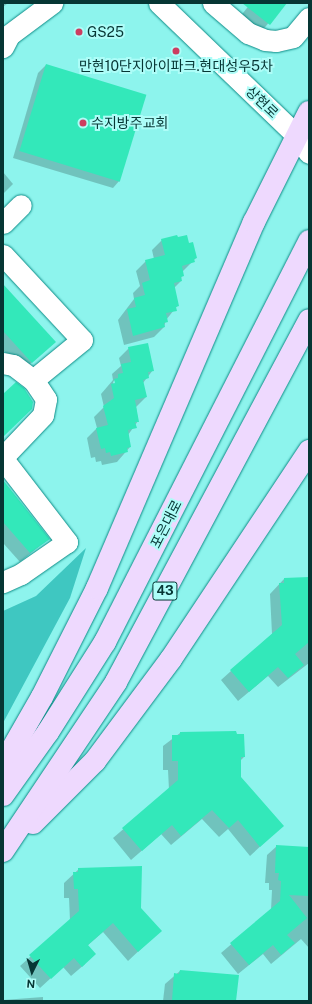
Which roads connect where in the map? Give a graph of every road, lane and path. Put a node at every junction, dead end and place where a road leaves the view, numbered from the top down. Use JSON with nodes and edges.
{"nodes":[{"id":1,"x":52,"y":3,"type":"edge"},
{"id":2,"x":159,"y":3,"type":"edge"},
{"id":3,"x":213,"y":3,"type":"edge"},
{"id":4,"x":309,"y":18,"type":"edge"},
{"id":5,"x":3,"y":47,"type":"edge"},
{"id":6,"x":309,"y":112,"type":"edge"},
{"id":7,"x":296,"y":135,"type":"junction"},
{"id":8,"x":309,"y":154,"type":"edge"},
{"id":9,"x":21,"y":205,"type":"dead end"},
{"id":10,"x":3,"y":223,"type":"edge"},
{"id":11,"x":309,"y":241,"type":"edge"},
{"id":12,"x":3,"y":255,"type":"edge"},
{"id":13,"x":309,"y":320,"type":"edge"},
{"id":14,"x":3,"y":363,"type":"edge"},
{"id":15,"x":33,"y":380,"type":"junction"},
{"id":16,"x":309,"y":451,"type":"edge"},
{"id":17,"x":3,"y":458,"type":"edge"},
{"id":18,"x":3,"y":582,"type":"edge"},
{"id":19,"x":3,"y":765,"type":"edge"},
{"id":20,"x":3,"y":795,"type":"edge"},
{"id":21,"x":3,"y":851,"type":"edge"}],
"edges":[{"from":1,"to":5,"type":"street"},
{"from":2,"to":7,"type":"street","name":"상현로"},
{"from":3,"to":4,"type":"street"},
{"from":6,"to":7,"type":"main road"},
{"from":7,"to":8,"type":"street","name":"상현로"},
{"from":7,"to":19,"type":"main road"},
{"from":9,"to":10,"type":"street"},
{"from":11,"to":20,"type":"main road","name":"포은대로","number":"43"},
{"from":12,"to":15,"type":"street"},
{"from":13,"to":21,"type":"main road","number":"43"},
{"from":14,"to":15,"type":"street"},
{"from":15,"to":17,"type":"street"},
{"from":16,"to":21,"type":"main road"},
{"from":17,"to":18,"type":"street"}]}
